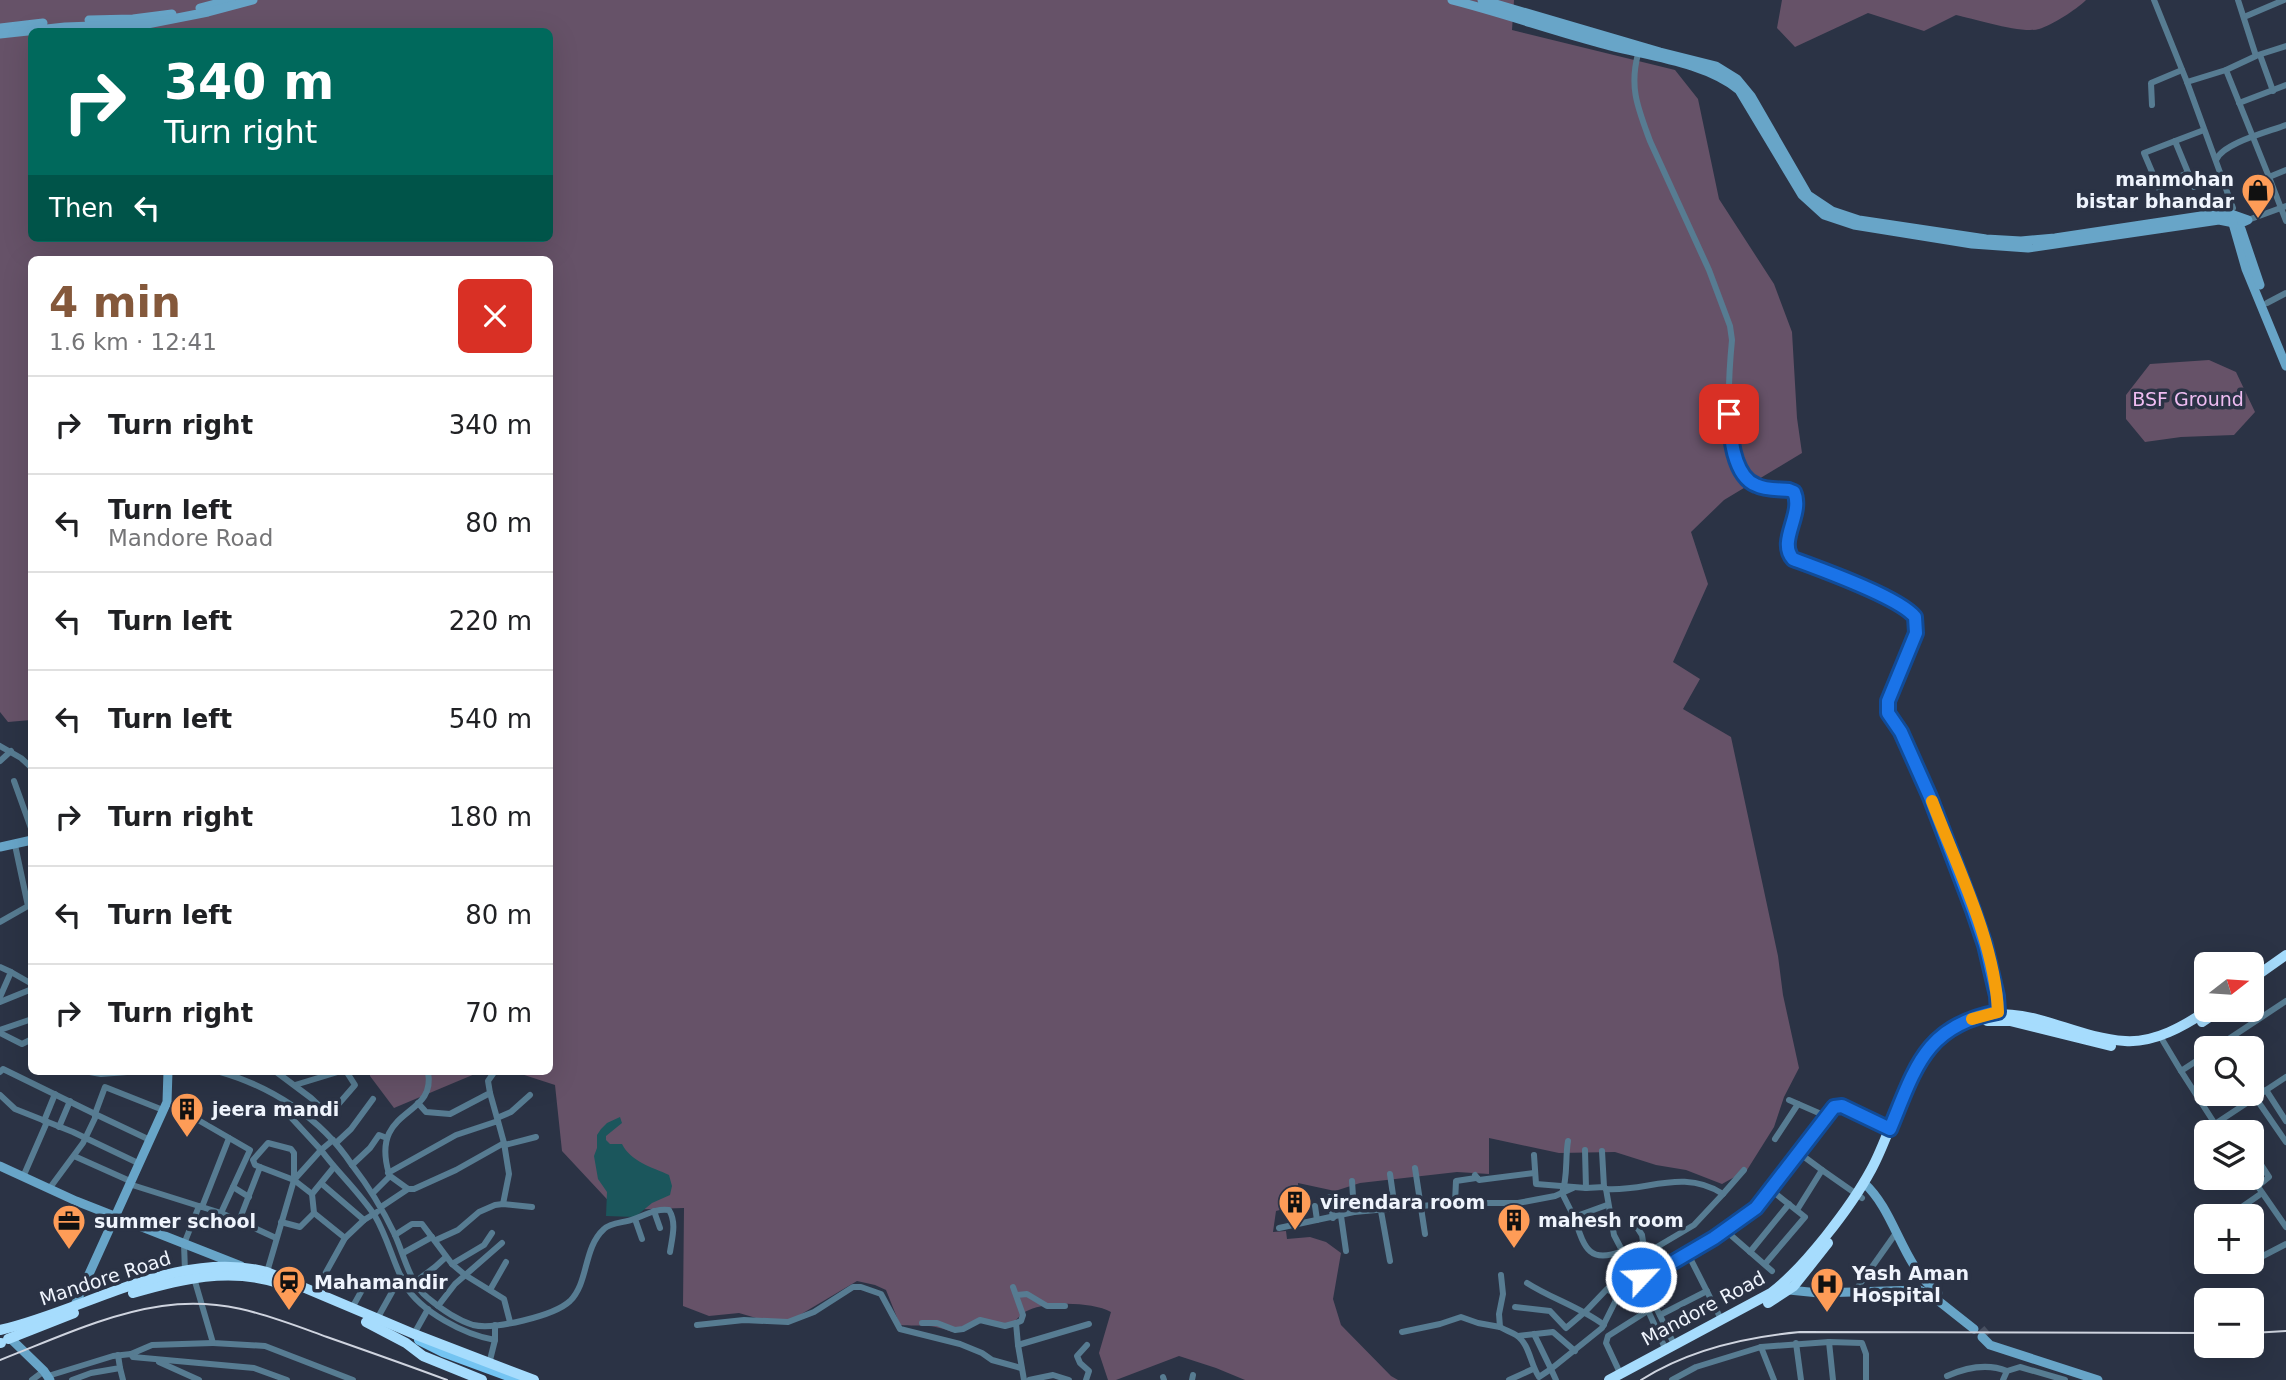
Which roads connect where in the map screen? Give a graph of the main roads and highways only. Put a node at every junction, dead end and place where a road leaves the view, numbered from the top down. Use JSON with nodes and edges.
{"nodes":[{"id":1,"x":231,"y":0,"type":"edge"},
{"id":2,"x":253,"y":0,"type":"edge"},
{"id":3,"x":1452,"y":0,"type":"edge"},
{"id":4,"x":1482,"y":0,"type":"edge"},
{"id":5,"x":0,"y":28,"type":"edge"},
{"id":6,"x":49,"y":28,"type":"edge"},
{"id":7,"x":28,"y":31,"type":"edge"},
{"id":8,"x":0,"y":34,"type":"edge"},
{"id":9,"x":1826,"y":212,"type":"junction"},
{"id":10,"x":2237,"y":217,"type":"junction"},
{"id":11,"x":2286,"y":348,"type":"edge"},
{"id":12,"x":2286,"y":366,"type":"edge"},
{"id":13,"x":28,"y":841,"type":"edge"},
{"id":14,"x":0,"y":848,"type":"edge"},
{"id":15,"x":2286,"y":955,"type":"edge"},
{"id":16,"x":2286,"y":964,"type":"edge"},
{"id":17,"x":2264,"y":971,"type":"edge"},
{"id":18,"x":2264,"y":980,"type":"edge"},
{"id":19,"x":2194,"y":1018,"type":"edge"},
{"id":20,"x":2201,"y":1022,"type":"edge"},
{"id":21,"x":168,"y":1075,"type":"edge"},
{"id":22,"x":0,"y":1166,"type":"edge"},
{"id":23,"x":1866,"y":1185,"type":"junction"},
{"id":24,"x":1859,"y":1196,"type":"junction"},
{"id":25,"x":114,"y":1216,"type":"junction"},
{"id":26,"x":242,"y":1267,"type":"junction"},
{"id":27,"x":190,"y":1273,"type":"junction"},
{"id":28,"x":1789,"y":1290,"type":"junction"},
{"id":29,"x":75,"y":1305,"type":"junction"},
{"id":30,"x":1981,"y":1333,"type":"junction"},
{"id":31,"x":3,"y":1338,"type":"edge"},
{"id":32,"x":414,"y":1341,"type":"junction"},
{"id":33,"x":48,"y":1376,"type":"edge"},
{"id":34,"x":1621,"y":1376,"type":"edge"},
{"id":35,"x":482,"y":1380,"type":"edge"},
{"id":36,"x":501,"y":1380,"type":"edge"},
{"id":37,"x":519,"y":1380,"type":"edge"},
{"id":38,"x":534,"y":1380,"type":"edge"},
{"id":39,"x":1609,"y":1380,"type":"edge"},
{"id":40,"x":2098,"y":1380,"type":"edge"}],
"edges":[{"from":1,"to":5,"type":"main road"},
{"from":2,"to":6,"type":"main road"},
{"from":3,"to":9,"type":"main road"},
{"from":4,"to":9,"type":"main road"},
{"from":7,"to":8,"type":"main road"},
{"from":9,"to":10,"type":"main road"},
{"from":10,"to":11,"type":"main road"},
{"from":10,"to":12,"type":"main road"},
{"from":13,"to":14,"type":"main road"},
{"from":15,"to":17,"type":"highway"},
{"from":16,"to":18,"type":"highway"},
{"from":19,"to":23,"type":"highway","name":"Mandore Road"},
{"from":20,"to":23,"type":"highway","name":"Mandore Road"},
{"from":21,"to":25,"type":"main road"},
{"from":22,"to":25,"type":"main road"},
{"from":23,"to":24,"type":"highway","name":"Mandore Road"},
{"from":23,"to":30,"type":"main road"},
{"from":24,"to":28,"type":"highway","name":"Mandore Road"},
{"from":24,"to":34,"type":"highway","name":"Mandore Road"},
{"from":25,"to":26,"type":"main road"},
{"from":25,"to":29,"type":"main road"},
{"from":26,"to":27,"type":"highway","name":"Mandore Road"},
{"from":26,"to":32,"type":"highway","name":"Mandore Road"},
{"from":27,"to":29,"type":"highway","name":"Mandore Road"},
{"from":27,"to":31,"type":"highway","name":"Mandore Road"},
{"from":27,"to":32,"type":"highway","name":"Mandore Road"},
{"from":28,"to":30,"type":"main road"},
{"from":28,"to":34,"type":"highway","name":"Mandore Road"},
{"from":29,"to":31,"type":"highway","name":"Mandore Road"},
{"from":30,"to":40,"type":"main road"},
{"from":31,"to":33,"type":"main road"},
{"from":32,"to":35,"type":"highway","name":"Mandore Road"},
{"from":32,"to":36,"type":"main road"},
{"from":32,"to":37,"type":"main road"},
{"from":32,"to":38,"type":"highway","name":"Mandore Road"},
{"from":34,"to":39,"type":"highway","name":"Mandore Road"}]}
